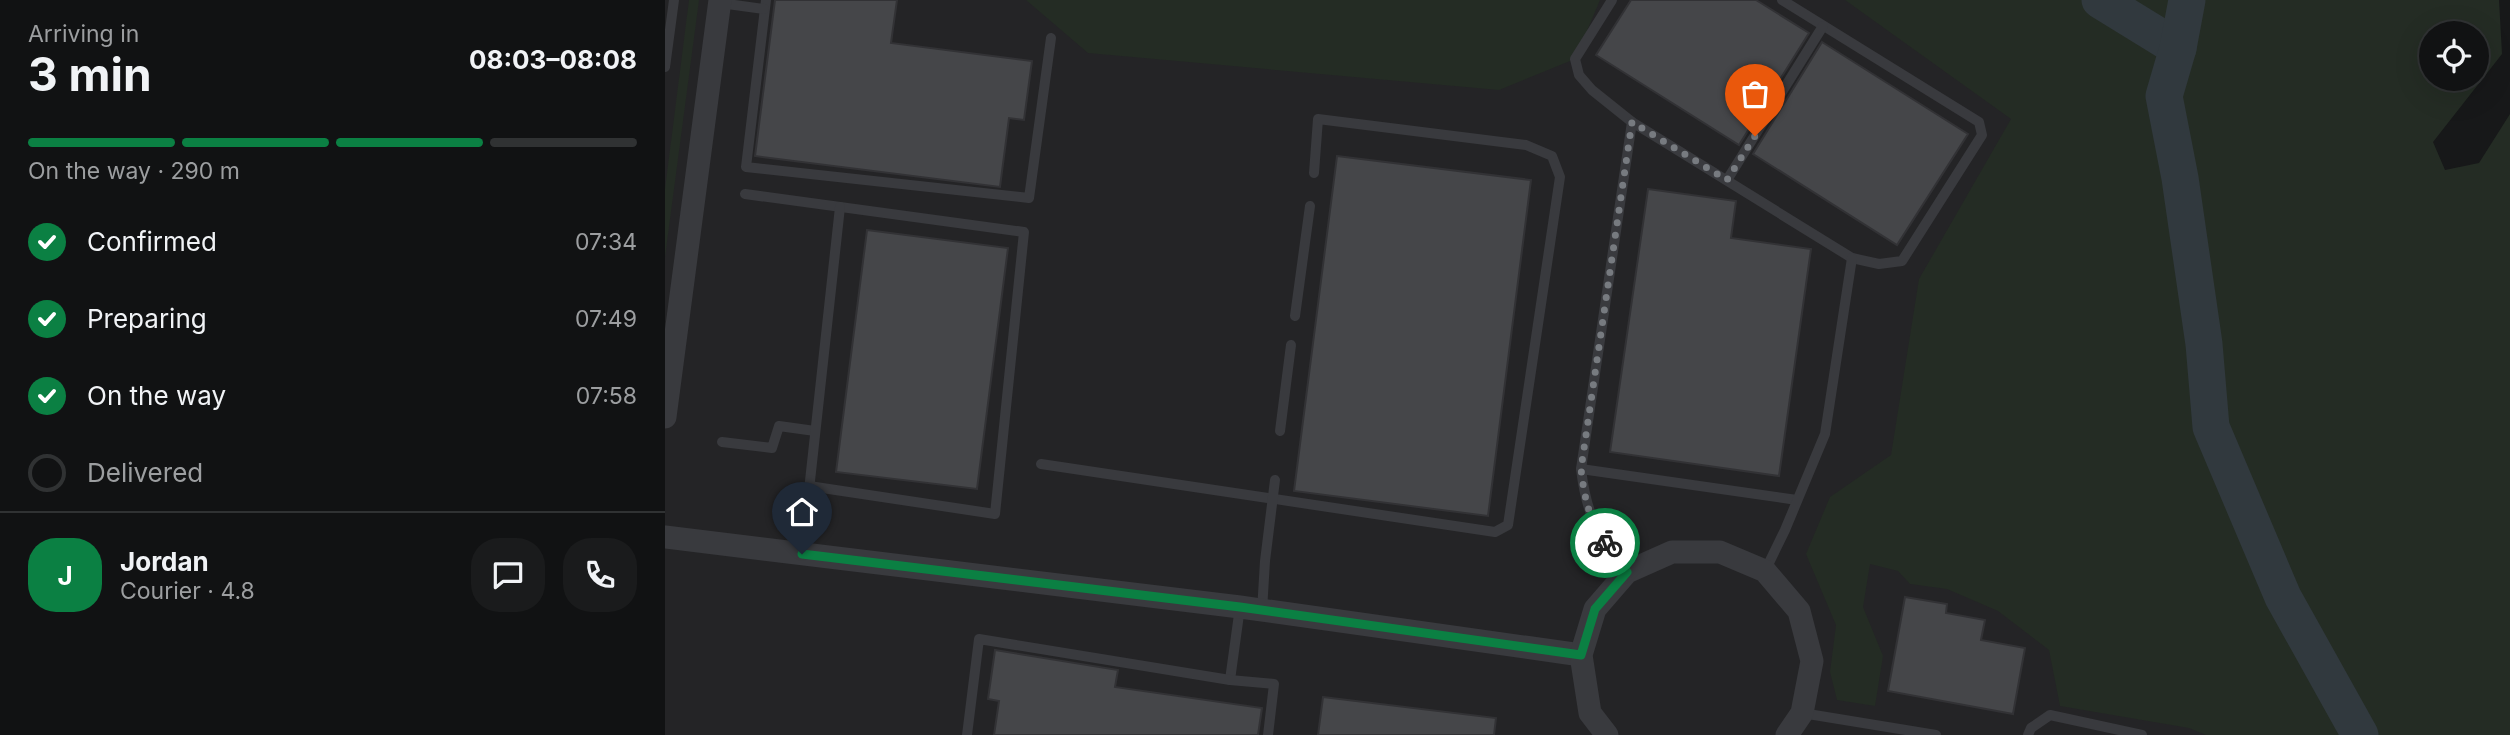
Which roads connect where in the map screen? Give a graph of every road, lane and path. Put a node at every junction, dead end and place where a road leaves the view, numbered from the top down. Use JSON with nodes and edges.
{"nodes":[{"id":1,"x":674,"y":0,"type":"edge"},
{"id":2,"x":1612,"y":0,"type":"edge"},
{"id":3,"x":1781,"y":0,"type":"edge"},
{"id":4,"x":720,"y":2,"type":"edge"},
{"id":5,"x":765,"y":4,"type":"edge"},
{"id":6,"x":1823,"y":26,"type":"junction"},
{"id":7,"x":1051,"y":38,"type":"dead end"},
{"id":8,"x":665,"y":66,"type":"edge"},
{"id":9,"x":1632,"y":122,"type":"junction"},
{"id":10,"x":1314,"y":173,"type":"dead end"},
{"id":11,"x":1727,"y":180,"type":"junction"},
{"id":12,"x":745,"y":194,"type":"dead end"},
{"id":13,"x":1310,"y":206,"type":"dead end"},
{"id":14,"x":840,"y":207,"type":"junction"},
{"id":15,"x":1852,"y":258,"type":"junction"},
{"id":16,"x":1295,"y":316,"type":"dead end"},
{"id":17,"x":1291,"y":345,"type":"dead end"},
{"id":18,"x":665,"y":417,"type":"edge"},
{"id":19,"x":815,"y":431,"type":"junction"},
{"id":20,"x":1280,"y":432,"type":"dead end"},
{"id":21,"x":722,"y":442,"type":"dead end"},
{"id":22,"x":1041,"y":464,"type":"dead end"},
{"id":23,"x":1581,"y":469,"type":"junction"},
{"id":24,"x":1275,"y":480,"type":"dead end"},
{"id":25,"x":809,"y":486,"type":"junction"},
{"id":26,"x":1273,"y":500,"type":"junction"},
{"id":27,"x":1797,"y":500,"type":"junction"},
{"id":28,"x":665,"y":537,"type":"edge"},
{"id":29,"x":802,"y":554,"type":"junction"},
{"id":30,"x":1765,"y":571,"type":"junction"},
{"id":31,"x":1627,"y":572,"type":"junction"},
{"id":32,"x":1251,"y":609,"type":"junction"},
{"id":33,"x":1581,"y":655,"type":"junction"},
{"id":34,"x":1230,"y":680,"type":"junction"},
{"id":35,"x":1802,"y":713,"type":"junction"},
{"id":36,"x":967,"y":735,"type":"edge"},
{"id":37,"x":1268,"y":735,"type":"edge"},
{"id":38,"x":1607,"y":735,"type":"edge"},
{"id":39,"x":1787,"y":735,"type":"edge"},
{"id":40,"x":1936,"y":735,"type":"edge"},
{"id":41,"x":2028,"y":735,"type":"edge"},
{"id":42,"x":2142,"y":735,"type":"edge"}],
"edges":[{"from":1,"to":8,"type":"lane"},
{"from":2,"to":9,"type":"lane"},
{"from":3,"to":6,"type":"lane"},
{"from":4,"to":5,"type":"lane"},
{"from":4,"to":18,"type":"street"},
{"from":5,"to":7,"type":"lane"},
{"from":6,"to":11,"type":"lane"},
{"from":6,"to":15,"type":"lane"},
{"from":9,"to":11,"type":"lane"},
{"from":9,"to":23,"type":"lane"},
{"from":10,"to":26,"type":"lane"},
{"from":11,"to":15,"type":"lane"},
{"from":12,"to":14,"type":"lane"},
{"from":13,"to":16,"type":"lane"},
{"from":14,"to":19,"type":"lane"},
{"from":14,"to":25,"type":"lane"},
{"from":15,"to":27,"type":"lane"},
{"from":17,"to":20,"type":"lane"},
{"from":19,"to":21,"type":"lane"},
{"from":19,"to":25,"type":"lane"},
{"from":22,"to":26,"type":"lane"},
{"from":23,"to":27,"type":"lane"},
{"from":23,"to":31,"type":"lane"},
{"from":24,"to":26,"type":"lane"},
{"from":25,"to":29,"type":"lane"},
{"from":26,"to":32,"type":"lane"},
{"from":27,"to":30,"type":"lane"},
{"from":28,"to":29,"type":"street"},
{"from":29,"to":32,"type":"street"},
{"from":30,"to":31,"type":"street"},
{"from":30,"to":35,"type":"street"},
{"from":31,"to":33,"type":"street"},
{"from":32,"to":33,"type":"street"},
{"from":32,"to":34,"type":"lane"},
{"from":33,"to":38,"type":"street"},
{"from":34,"to":36,"type":"lane"},
{"from":34,"to":37,"type":"lane"},
{"from":35,"to":39,"type":"street"},
{"from":35,"to":40,"type":"lane"},
{"from":41,"to":42,"type":"lane"}]}
